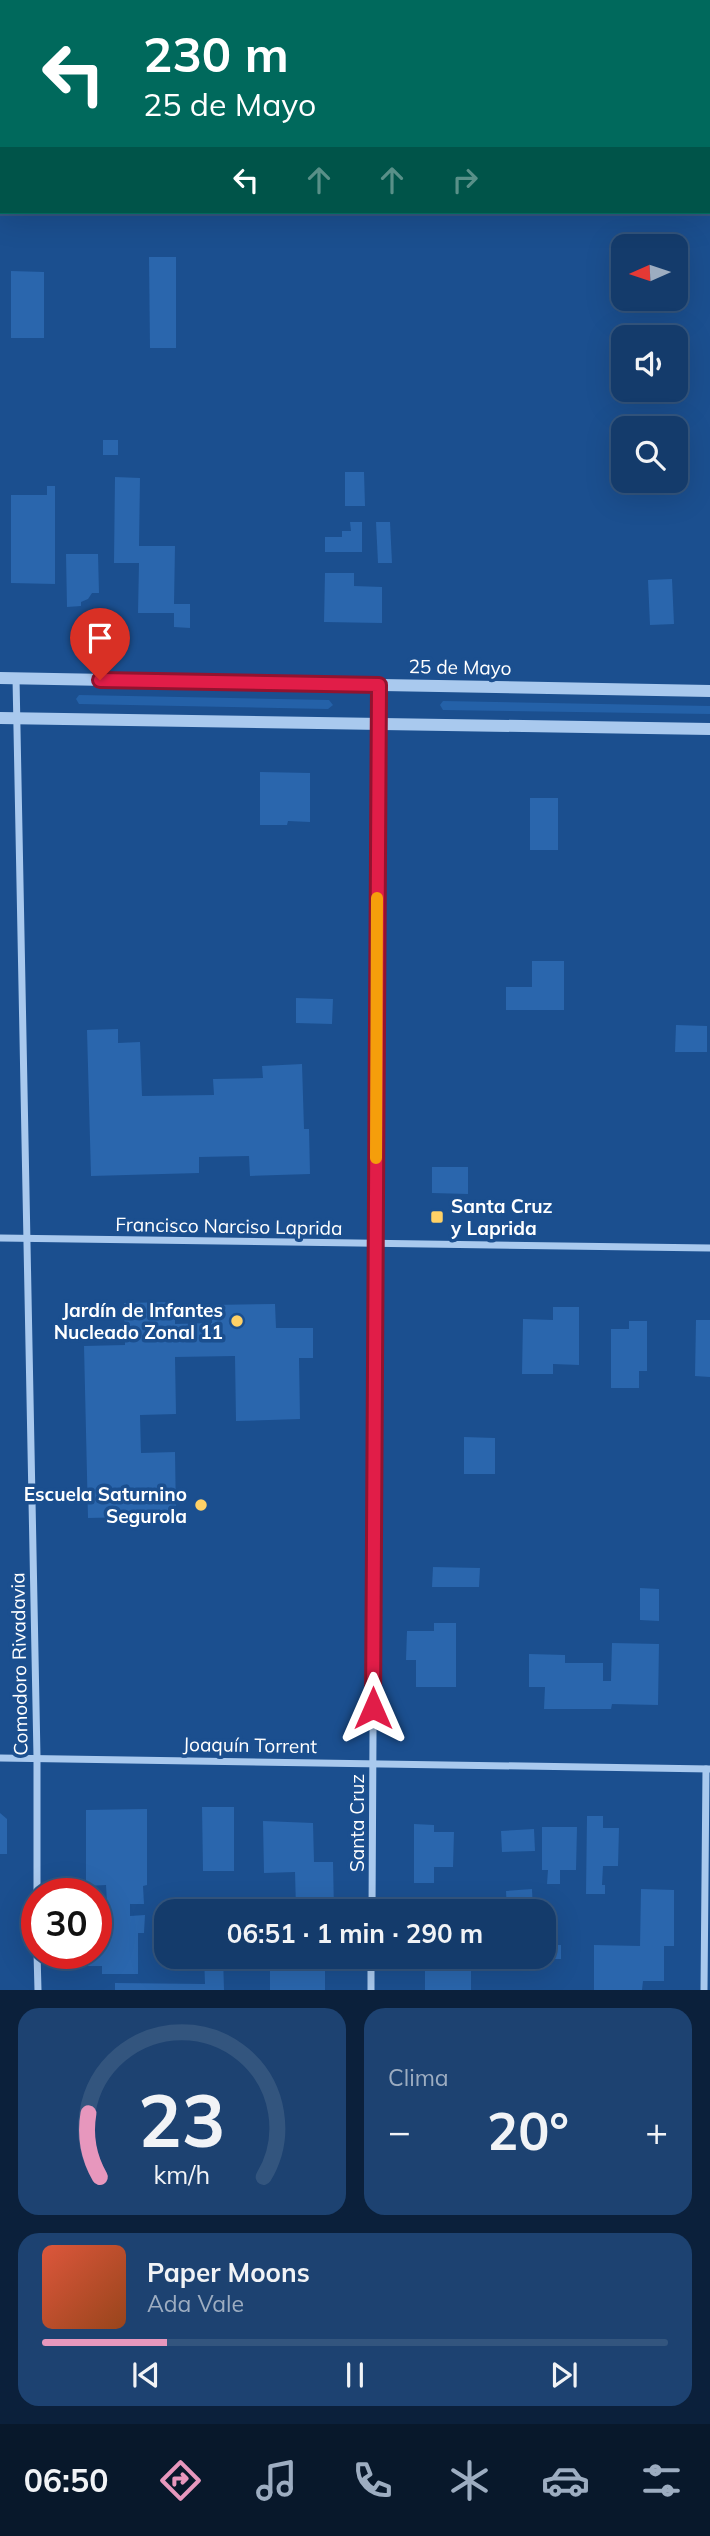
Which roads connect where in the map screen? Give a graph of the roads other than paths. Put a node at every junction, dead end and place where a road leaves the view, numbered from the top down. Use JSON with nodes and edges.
{"nodes":[{"id":1,"x":0,"y":678,"type":"edge"},
{"id":2,"x":16,"y":678,"type":"junction"},
{"id":3,"x":379,"y":685,"type":"junction"},
{"id":4,"x":710,"y":691,"type":"edge"},
{"id":5,"x":0,"y":718,"type":"edge"},
{"id":6,"x":17,"y":718,"type":"junction"},
{"id":7,"x":378,"y":723,"type":"junction"},
{"id":8,"x":710,"y":729,"type":"edge"},
{"id":9,"x":0,"y":1238,"type":"edge"},
{"id":10,"x":27,"y":1239,"type":"junction"},
{"id":11,"x":376,"y":1243,"type":"junction"},
{"id":12,"x":710,"y":1248,"type":"edge"},
{"id":13,"x":37,"y":1757,"type":"junction"},
{"id":14,"x":0,"y":1758,"type":"edge"},
{"id":15,"x":373,"y":1762,"type":"junction"},
{"id":16,"x":708,"y":1769,"type":"edge"},
{"id":17,"x":37,"y":1878,"type":"edge"},
{"id":18,"x":372,"y":1899,"type":"edge"},
{"id":19,"x":37,"y":1969,"type":"edge"},
{"id":20,"x":372,"y":1969,"type":"edge"},
{"id":21,"x":37,"y":1990,"type":"edge"},
{"id":22,"x":371,"y":1990,"type":"edge"},
{"id":23,"x":704,"y":1990,"type":"edge"}],
"edges":[{"from":1,"to":2,"type":"street","name":"25 de Mayo"},
{"from":2,"to":3,"type":"street","name":"25 de Mayo"},
{"from":2,"to":6,"type":"street","name":"Comodoro Rivadavia"},
{"from":3,"to":4,"type":"street","name":"25 de Mayo"},
{"from":3,"to":7,"type":"street","name":"Santa Cruz"},
{"from":5,"to":6,"type":"street"},
{"from":6,"to":7,"type":"street"},
{"from":6,"to":10,"type":"street","name":"Comodoro Rivadavia"},
{"from":7,"to":8,"type":"street"},
{"from":7,"to":11,"type":"street","name":"Santa Cruz"},
{"from":9,"to":10,"type":"street","name":"Francisco Narciso Laprida"},
{"from":10,"to":11,"type":"street","name":"Francisco Narciso Laprida"},
{"from":10,"to":13,"type":"street","name":"Comodoro Rivadavia"},
{"from":11,"to":12,"type":"street","name":"Francisco Narciso Laprida"},
{"from":11,"to":15,"type":"street","name":"Santa Cruz"},
{"from":13,"to":14,"type":"street","name":"Joaquín Torrent"},
{"from":13,"to":15,"type":"street","name":"Joaquín Torrent"},
{"from":13,"to":17,"type":"street","name":"Comodoro Rivadavia"},
{"from":15,"to":16,"type":"street","name":"Joaquín Torrent"},
{"from":15,"to":18,"type":"street","name":"Santa Cruz"},
{"from":16,"to":23,"type":"street"},
{"from":19,"to":21,"type":"street"},
{"from":20,"to":22,"type":"street"}]}
